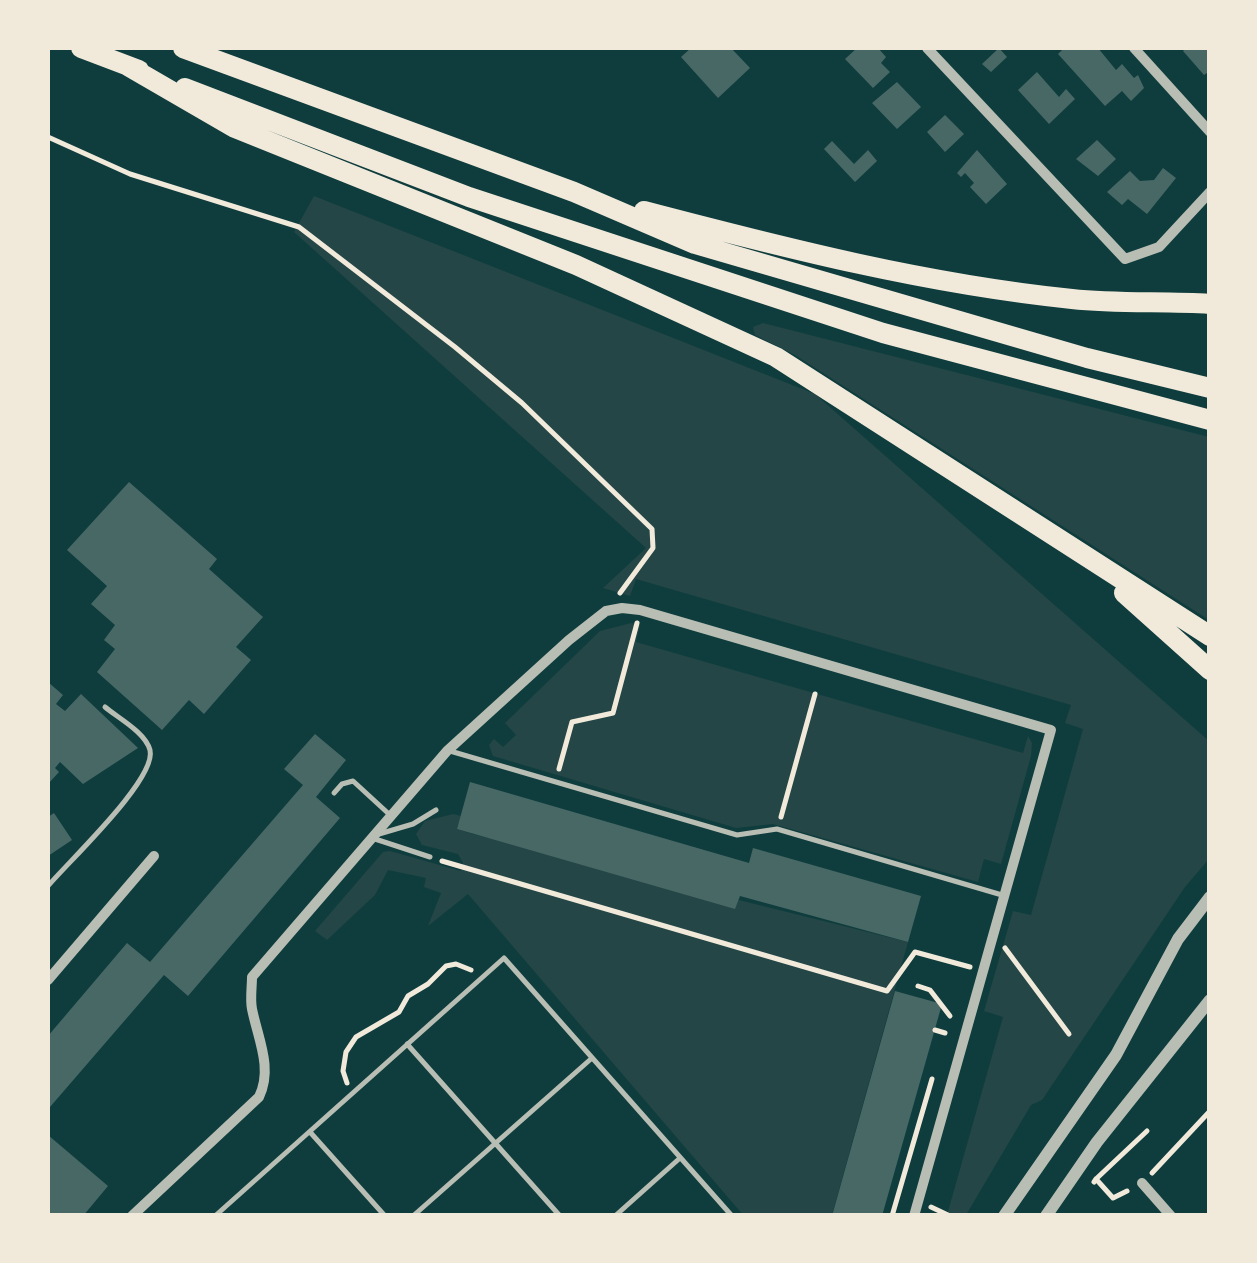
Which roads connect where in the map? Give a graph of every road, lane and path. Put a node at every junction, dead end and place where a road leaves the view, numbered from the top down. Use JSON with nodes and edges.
{"nodes":[{"id":1,"x":81,"y":48,"type":"edge"},
{"id":2,"x":183,"y":48,"type":"edge"},
{"id":3,"x":927,"y":48,"type":"edge"},
{"id":4,"x":1134,"y":48,"type":"edge"},
{"id":5,"x":128,"y":66,"type":"junction"},
{"id":6,"x":1210,"y":132,"type":"edge"},
{"id":7,"x":48,"y":137,"type":"edge"},
{"id":8,"x":574,"y":192,"type":"junction"},
{"id":9,"x":1208,"y":195,"type":"edge"},
{"id":10,"x":1210,"y":304,"type":"edge"},
{"id":11,"x":1210,"y":388,"type":"edge"},
{"id":12,"x":1210,"y":420,"type":"edge"},
{"id":13,"x":1078,"y":552,"type":"junction"},
{"id":14,"x":640,"y":610,"type":"junction"},
{"id":15,"x":606,"y":611,"type":"junction"},
{"id":16,"x":1210,"y":636,"type":"edge"},
{"id":17,"x":1210,"y":670,"type":"edge"},
{"id":18,"x":816,"y":694,"type":"dead end"},
{"id":19,"x":105,"y":707,"type":"dead end"},
{"id":20,"x":447,"y":751,"type":"junction"},
{"id":21,"x":556,"y":782,"type":"junction"},
{"id":22,"x":334,"y":793,"type":"dead end"},
{"id":23,"x":436,"y":810,"type":"dead end"},
{"id":24,"x":390,"y":815,"type":"junction"},
{"id":25,"x":778,"y":830,"type":"junction"},
{"id":26,"x":370,"y":837,"type":"junction"},
{"id":27,"x":154,"y":856,"type":"dead end"},
{"id":28,"x":430,"y":857,"type":"joint"},
{"id":29,"x":48,"y":886,"type":"edge"},
{"id":30,"x":1004,"y":895,"type":"junction"},
{"id":31,"x":1210,"y":897,"type":"edge"},
{"id":32,"x":994,"y":934,"type":"junction"},
{"id":33,"x":970,"y":967,"type":"dead end"},
{"id":34,"x":482,"y":978,"type":"junction"},
{"id":35,"x":48,"y":980,"type":"edge"},
{"id":36,"x":918,"y":986,"type":"dead end"},
{"id":37,"x":1210,"y":1000,"type":"edge"},
{"id":38,"x":935,"y":1030,"type":"dead end"},
{"id":39,"x":945,"y":1033,"type":"junction"},
{"id":40,"x":1069,"y":1034,"type":"dead end"},
{"id":41,"x":407,"y":1044,"type":"junction"},
{"id":42,"x":940,"y":1049,"type":"dead end"},
{"id":43,"x":592,"y":1058,"type":"junction"},
{"id":44,"x":936,"y":1065,"type":"dead end"},
{"id":45,"x":918,"y":1086,"type":"dead end"},
{"id":46,"x":929,"y":1089,"type":"junction"},
{"id":47,"x":354,"y":1092,"type":"junction"},
{"id":48,"x":310,"y":1131,"type":"junction"},
{"id":49,"x":1147,"y":1132,"type":"dead end"},
{"id":50,"x":903,"y":1142,"type":"dead end"},
{"id":51,"x":495,"y":1143,"type":"junction"},
{"id":52,"x":913,"y":1145,"type":"junction"},
{"id":53,"x":681,"y":1158,"type":"junction"},
{"id":54,"x":1096,"y":1180,"type":"dead end"},
{"id":55,"x":1142,"y":1183,"type":"dead end"},
{"id":56,"x":887,"y":1198,"type":"dead end"},
{"id":57,"x":897,"y":1200,"type":"junction"},
{"id":58,"x":132,"y":1216,"type":"edge"},
{"id":59,"x":214,"y":1216,"type":"edge"},
{"id":60,"x":385,"y":1216,"type":"edge"},
{"id":61,"x":412,"y":1216,"type":"edge"},
{"id":62,"x":560,"y":1216,"type":"edge"},
{"id":63,"x":615,"y":1216,"type":"edge"},
{"id":64,"x":732,"y":1216,"type":"edge"},
{"id":65,"x":892,"y":1216,"type":"edge"},
{"id":66,"x":914,"y":1216,"type":"edge"},
{"id":67,"x":1004,"y":1216,"type":"edge"},
{"id":68,"x":1046,"y":1216,"type":"edge"},
{"id":69,"x":1172,"y":1216,"type":"edge"}],
"edges":[{"from":1,"to":5,"type":"highway"},
{"from":2,"to":8,"type":"highway"},
{"from":3,"to":9,"type":"street"},
{"from":4,"to":6,"type":"street"},
{"from":5,"to":12,"type":"highway"},
{"from":5,"to":13,"type":"highway"},
{"from":7,"to":15,"type":"path"},
{"from":8,"to":10,"type":"highway"},
{"from":8,"to":11,"type":"highway"},
{"from":13,"to":16,"type":"highway"},
{"from":13,"to":17,"type":"highway"},
{"from":14,"to":15,"type":"street"},
{"from":14,"to":21,"type":"path"},
{"from":14,"to":30,"type":"street"},
{"from":15,"to":20,"type":"street"},
{"from":18,"to":25,"type":"path"},
{"from":19,"to":29,"type":"lane"},
{"from":20,"to":21,"type":"lane"},
{"from":20,"to":24,"type":"street"},
{"from":21,"to":25,"type":"lane"},
{"from":22,"to":24,"type":"lane"},
{"from":23,"to":26,"type":"lane"},
{"from":24,"to":26,"type":"street"},
{"from":25,"to":30,"type":"lane"},
{"from":26,"to":28,"type":"lane"},
{"from":26,"to":58,"type":"street"},
{"from":27,"to":35,"type":"street"},
{"from":28,"to":33,"type":"path"},
{"from":30,"to":32,"type":"street"},
{"from":31,"to":67,"type":"street"},
{"from":32,"to":40,"type":"path"},
{"from":32,"to":66,"type":"street"},
{"from":34,"to":41,"type":"lane"},
{"from":34,"to":43,"type":"lane"},
{"from":34,"to":47,"type":"path"},
{"from":36,"to":39,"type":"path"},
{"from":37,"to":68,"type":"street"},
{"from":38,"to":39,"type":"path"},
{"from":39,"to":42,"type":"path"},
{"from":41,"to":47,"type":"lane"},
{"from":41,"to":51,"type":"lane"},
{"from":43,"to":51,"type":"lane"},
{"from":43,"to":53,"type":"lane"},
{"from":44,"to":46,"type":"path"},
{"from":45,"to":46,"type":"path"},
{"from":46,"to":52,"type":"path"},
{"from":47,"to":48,"type":"lane"},
{"from":48,"to":59,"type":"lane"},
{"from":48,"to":60,"type":"lane"},
{"from":49,"to":54,"type":"path"},
{"from":50,"to":52,"type":"path"},
{"from":51,"to":61,"type":"lane"},
{"from":51,"to":62,"type":"lane"},
{"from":52,"to":57,"type":"path"},
{"from":53,"to":63,"type":"lane"},
{"from":53,"to":64,"type":"lane"},
{"from":55,"to":69,"type":"street"},
{"from":56,"to":57,"type":"path"},
{"from":57,"to":65,"type":"path"}]}
